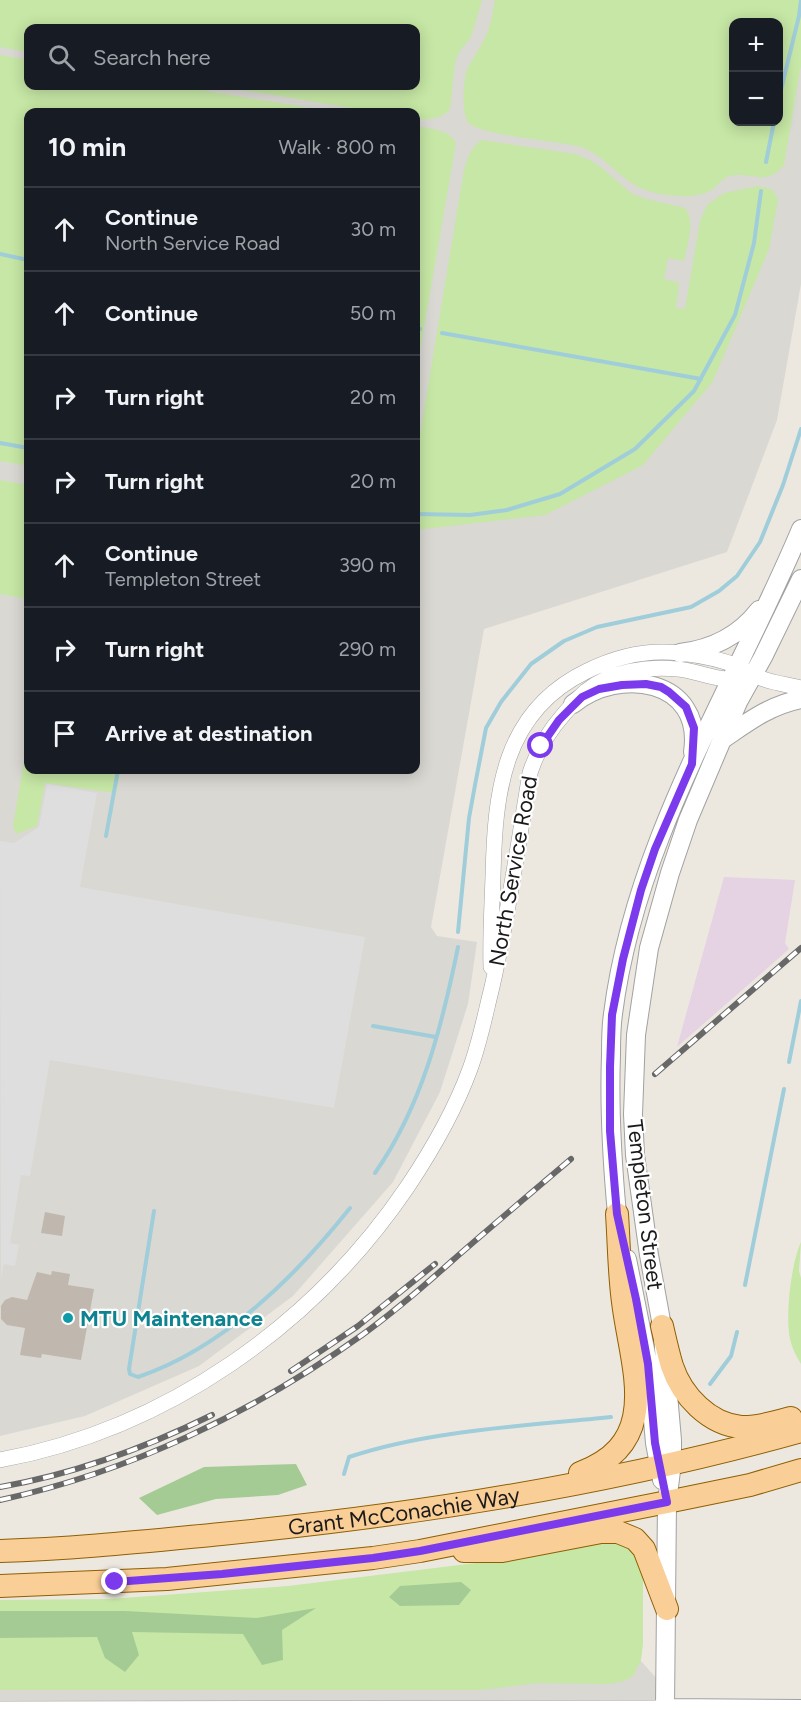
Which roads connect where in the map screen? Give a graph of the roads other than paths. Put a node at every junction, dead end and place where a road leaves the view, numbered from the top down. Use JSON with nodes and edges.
{"nodes":[{"id":1,"x":801,"y":529,"type":"edge"},
{"id":2,"x":781,"y":576,"type":"junction"},
{"id":3,"x":801,"y":579,"type":"edge"},
{"id":4,"x":680,"y":653,"type":"junction"},
{"id":5,"x":740,"y":674,"type":"junction"},
{"id":6,"x":801,"y":688,"type":"edge"},
{"id":7,"x":801,"y":699,"type":"edge"},
{"id":8,"x":573,"y":704,"type":"junction"},
{"id":9,"x":723,"y":740,"type":"junction"},
{"id":10,"x":692,"y":764,"type":"junction"},
{"id":11,"x":491,"y":991,"type":"junction"},
{"id":12,"x":617,"y":1214,"type":"junction"},
{"id":13,"x":662,"y":1326,"type":"junction"},
{"id":14,"x":801,"y":1415,"type":"edge"},
{"id":15,"x":801,"y":1431,"type":"edge"},
{"id":16,"x":0,"y":1460,"type":"edge"},
{"id":17,"x":665,"y":1464,"type":"junction"},
{"id":18,"x":801,"y":1470,"type":"edge"},
{"id":19,"x":801,"y":1475,"type":"edge"},
{"id":20,"x":750,"y":1485,"type":"junction"},
{"id":21,"x":667,"y":1502,"type":"junction"},
{"id":22,"x":415,"y":1511,"type":"junction"},
{"id":23,"x":0,"y":1551,"type":"edge"},
{"id":24,"x":420,"y":1551,"type":"junction"},
{"id":25,"x":0,"y":1586,"type":"edge"},
{"id":26,"x":667,"y":1610,"type":"junction"},
{"id":27,"x":0,"y":1709,"type":"edge"},
{"id":28,"x":180,"y":1709,"type":"edge"},
{"id":29,"x":665,"y":1709,"type":"edge"},
{"id":30,"x":801,"y":1709,"type":"edge"}],
"edges":[{"from":1,"to":2,"type":"street","name":"Templeton Street"},
{"from":2,"to":4,"type":"street"},
{"from":2,"to":5,"type":"street","name":"Templeton Street"},
{"from":3,"to":5,"type":"street","name":"Templeton Street"},
{"from":4,"to":5,"type":"street","name":"North Service Road"},
{"from":4,"to":11,"type":"street","name":"North Service Road"},
{"from":5,"to":6,"type":"street"},
{"from":5,"to":8,"type":"street","name":"North Service Road"},
{"from":5,"to":9,"type":"street","name":"Templeton Street"},
{"from":5,"to":10,"type":"street","name":"Templeton Street"},
{"from":7,"to":9,"type":"street"},
{"from":8,"to":10,"type":"street"},
{"from":8,"to":11,"type":"street","name":"North Service Road"},
{"from":9,"to":13,"type":"street","name":"Templeton Street"},
{"from":10,"to":12,"type":"street","name":"Templeton Street"},
{"from":11,"to":16,"type":"street","name":"North Service Road"},
{"from":12,"to":17,"type":"street","name":"Templeton Street"},
{"from":12,"to":22,"type":"main road"},
{"from":13,"to":14,"type":"main road"},
{"from":13,"to":17,"type":"street","name":"Templeton Street"},
{"from":15,"to":17,"type":"main road","name":"Grant McConachie Way"},
{"from":17,"to":21,"type":"street","name":"Templeton Street"},
{"from":17,"to":22,"type":"main road","name":"Grant McConachie Way"},
{"from":18,"to":20,"type":"main road","name":"Grant McConachie Way"},
{"from":19,"to":20,"type":"main road"},
{"from":20,"to":21,"type":"main road","name":"Grant McConachie Way"},
{"from":21,"to":24,"type":"main road","name":"Grant McConachie Way"},
{"from":21,"to":26,"type":"street","name":"Templeton Street"},
{"from":22,"to":23,"type":"main road","name":"Grant McConachie Way"},
{"from":24,"to":25,"type":"main road","name":"Grant McConachie Way"},
{"from":24,"to":26,"type":"main road"},
{"from":26,"to":29,"type":"street","name":"Templeton Street"},
{"from":27,"to":28,"type":"street"},
{"from":28,"to":29,"type":"street"},
{"from":29,"to":30,"type":"street"}]}
